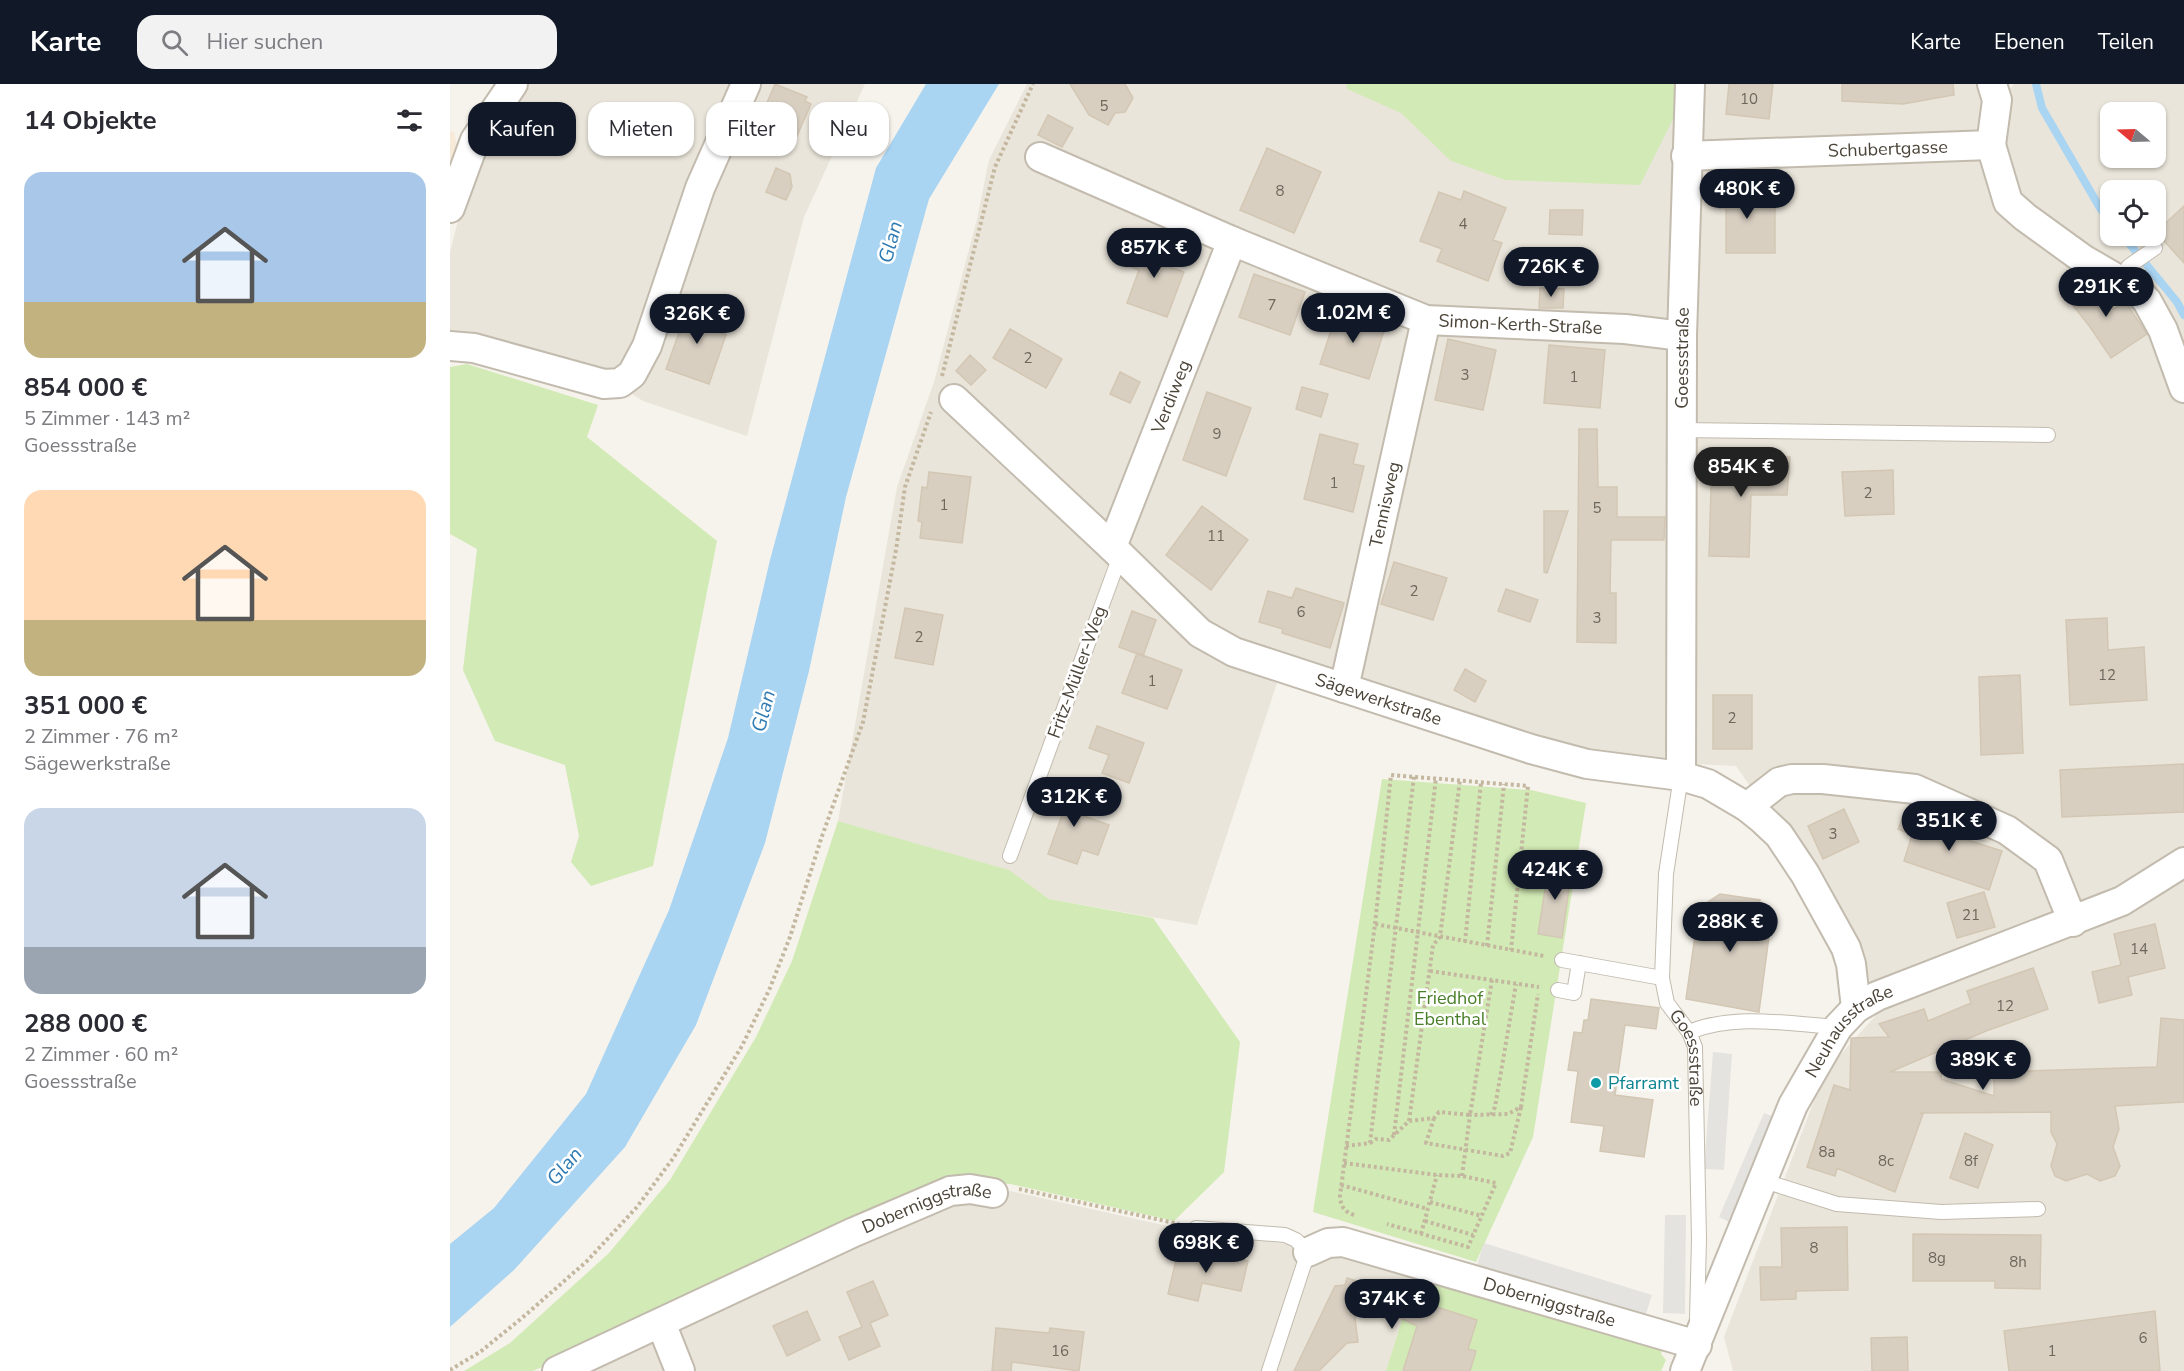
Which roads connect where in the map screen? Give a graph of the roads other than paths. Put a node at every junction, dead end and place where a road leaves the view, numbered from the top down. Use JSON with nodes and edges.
{"nodes":[{"id":1,"x":513,"y":84,"type":"edge"},
{"id":2,"x":746,"y":84,"type":"edge"},
{"id":3,"x":1690,"y":84,"type":"edge"},
{"id":4,"x":1992,"y":84,"type":"edge"},
{"id":5,"x":1991,"y":145,"type":"junction"},
{"id":6,"x":1686,"y":156,"type":"junction"},
{"id":7,"x":1040,"y":157,"type":"dead end"},
{"id":8,"x":450,"y":208,"type":"edge"},
{"id":9,"x":1232,"y":241,"type":"junction"},
{"id":10,"x":2152,"y":250,"type":"dead end"},
{"id":11,"x":2124,"y":273,"type":"junction"},
{"id":12,"x":1426,"y":320,"type":"junction"},
{"id":13,"x":1682,"y":336,"type":"junction"},
{"id":14,"x":450,"y":346,"type":"edge"},
{"id":15,"x":2184,"y":388,"type":"edge"},
{"id":16,"x":943,"y":395,"type":"road end"},
{"id":17,"x":1681,"y":430,"type":"junction"},
{"id":18,"x":2048,"y":435,"type":"dead end"},
{"id":19,"x":1116,"y":551,"type":"junction"},
{"id":20,"x":1344,"y":688,"type":"junction"},
{"id":21,"x":1681,"y":776,"type":"junction"},
{"id":22,"x":1748,"y":807,"type":"junction"},
{"id":23,"x":1010,"y":856,"type":"dead end"},
{"id":24,"x":2184,"y":862,"type":"edge"},
{"id":25,"x":2073,"y":922,"type":"junction"},
{"id":26,"x":1562,"y":960,"type":"road end"},
{"id":27,"x":1579,"y":963,"type":"junction"},
{"id":28,"x":1662,"y":978,"type":"junction"},
{"id":29,"x":1558,"y":990,"type":"road end"},
{"id":30,"x":1847,"y":1017,"type":"junction"},
{"id":31,"x":1689,"y":1032,"type":"junction"},
{"id":32,"x":1761,"y":1180,"type":"junction"},
{"id":33,"x":993,"y":1193,"type":"road end"},
{"id":34,"x":2038,"y":1209,"type":"dead end"},
{"id":35,"x":1196,"y":1228,"type":"road end"},
{"id":36,"x":1308,"y":1252,"type":"junction"},
{"id":37,"x":661,"y":1323,"type":"junction"},
{"id":38,"x":1700,"y":1358,"type":"edge"},
{"id":39,"x":557,"y":1371,"type":"edge"},
{"id":40,"x":680,"y":1371,"type":"edge"},
{"id":41,"x":1269,"y":1371,"type":"edge"},
{"id":42,"x":1685,"y":1371,"type":"edge"}],
"edges":[{"from":1,"to":8,"type":"street"},
{"from":2,"to":14,"type":"street"},
{"from":3,"to":6,"type":"street","name":"Goessstraße"},
{"from":4,"to":5,"type":"street"},
{"from":5,"to":6,"type":"street","name":"Schubertgasse"},
{"from":5,"to":11,"type":"street"},
{"from":6,"to":13,"type":"street","name":"Goessstraße"},
{"from":7,"to":9,"type":"street"},
{"from":9,"to":12,"type":"street","name":"Simon-Kerth-Straße"},
{"from":9,"to":19,"type":"street","name":"Verdiweg"},
{"from":10,"to":11,"type":"lane"},
{"from":11,"to":15,"type":"street"},
{"from":12,"to":13,"type":"street","name":"Simon-Kerth-Straße"},
{"from":12,"to":20,"type":"street","name":"Tennisweg"},
{"from":13,"to":17,"type":"street","name":"Goessstraße"},
{"from":16,"to":19,"type":"street"},
{"from":17,"to":18,"type":"lane"},
{"from":17,"to":21,"type":"street","name":"Goessstraße"},
{"from":19,"to":20,"type":"street","name":"Sägewerkstraße"},
{"from":19,"to":23,"type":"lane","name":"Fritz-Müller-Weg"},
{"from":20,"to":21,"type":"street","name":"Sägewerkstraße"},
{"from":21,"to":22,"type":"street"},
{"from":21,"to":28,"type":"lane","name":"Goessstraße"},
{"from":22,"to":25,"type":"street"},
{"from":22,"to":30,"type":"street"},
{"from":24,"to":25,"type":"street","name":"Neuhausstraße"},
{"from":25,"to":30,"type":"street","name":"Neuhausstraße"},
{"from":26,"to":27,"type":"lane"},
{"from":27,"to":28,"type":"lane"},
{"from":27,"to":29,"type":"lane"},
{"from":28,"to":31,"type":"lane","name":"Goessstraße"},
{"from":30,"to":31,"type":"lane"},
{"from":30,"to":32,"type":"street","name":"Neuhausstraße"},
{"from":31,"to":38,"type":"lane","name":"Goessstraße"},
{"from":32,"to":34,"type":"lane"},
{"from":32,"to":38,"type":"street","name":"Neuhausstraße"},
{"from":33,"to":37,"type":"street","name":"Doberniggstraße"},
{"from":35,"to":36,"type":"lane"},
{"from":36,"to":38,"type":"street","name":"Doberniggstraße"},
{"from":36,"to":41,"type":"lane"},
{"from":37,"to":39,"type":"street","name":"Doberniggstraße"},
{"from":37,"to":40,"type":"street"},
{"from":38,"to":42,"type":"street","name":"Neuhausstraße"}]}
